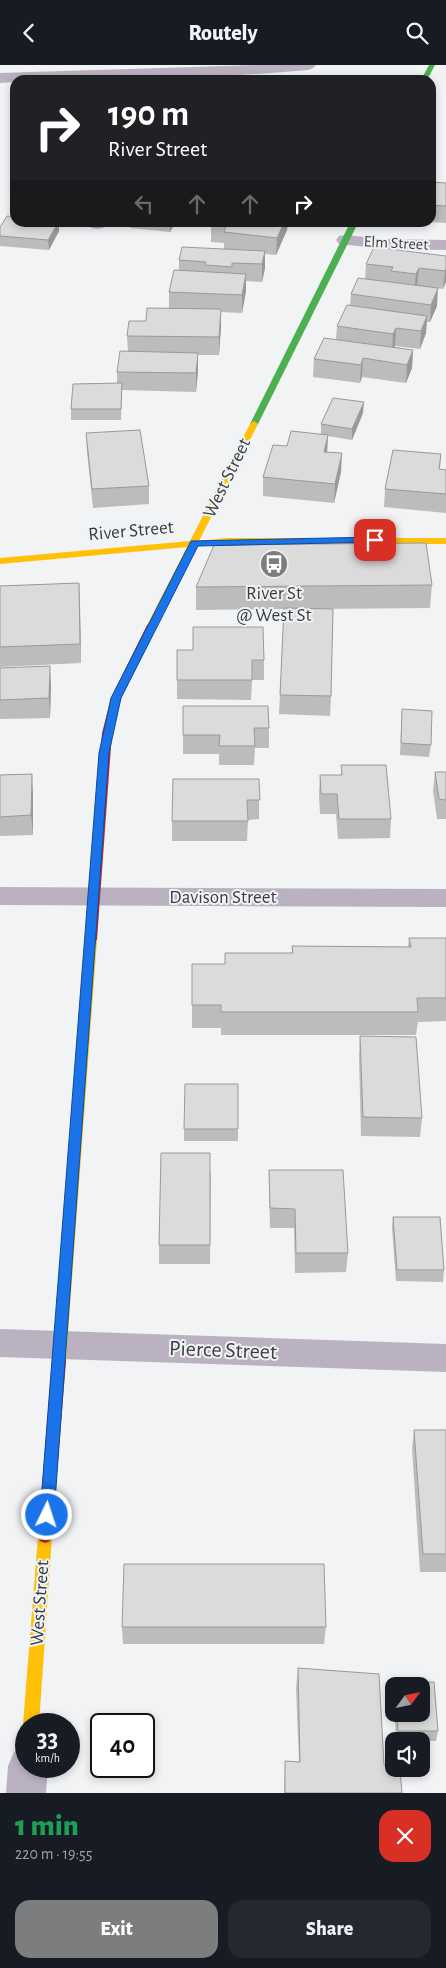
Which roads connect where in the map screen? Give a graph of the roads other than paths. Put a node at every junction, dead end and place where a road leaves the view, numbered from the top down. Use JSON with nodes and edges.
{"nodes":[{"id":1,"x":308,"y":65,"type":"edge"},
{"id":2,"x":170,"y":72,"type":"edge"},
{"id":3,"x":85,"y":75,"type":"edge"},
{"id":4,"x":352,"y":227,"type":"edge"},
{"id":5,"x":345,"y":240,"type":"junction"},
{"id":6,"x":446,"y":245,"type":"edge"},
{"id":7,"x":446,"y":541,"type":"edge"},
{"id":8,"x":195,"y":543,"type":"junction"},
{"id":9,"x":0,"y":561,"type":"edge"},
{"id":10,"x":0,"y":896,"type":"edge"},
{"id":11,"x":93,"y":896,"type":"junction"},
{"id":12,"x":446,"y":899,"type":"edge"},
{"id":13,"x":0,"y":1343,"type":"edge"},
{"id":14,"x":60,"y":1344,"type":"junction"},
{"id":15,"x":446,"y":1358,"type":"edge"},
{"id":16,"x":32,"y":1713,"type":"edge"},
{"id":17,"x":27,"y":1778,"type":"edge"},
{"id":18,"x":26,"y":1793,"type":"edge"}],
"edges":[{"from":1,"to":2,"type":"street"},
{"from":2,"to":3,"type":"street"},
{"from":4,"to":5,"type":"main road","name":"West Street"},
{"from":5,"to":6,"type":"street","name":"Elm Street"},
{"from":5,"to":8,"type":"main road","name":"West Street"},
{"from":7,"to":8,"type":"main road","name":"River Street"},
{"from":8,"to":9,"type":"main road","name":"River Street"},
{"from":8,"to":11,"type":"main road","name":"West Street"},
{"from":10,"to":11,"type":"street","name":"Davison Street"},
{"from":11,"to":12,"type":"street","name":"Davison Street"},
{"from":11,"to":14,"type":"main road","name":"West Street"},
{"from":13,"to":14,"type":"street","name":"Pierce Street"},
{"from":14,"to":15,"type":"street","name":"Pierce Street"},
{"from":14,"to":16,"type":"main road","name":"West Street"},
{"from":17,"to":18,"type":"street"}]}
